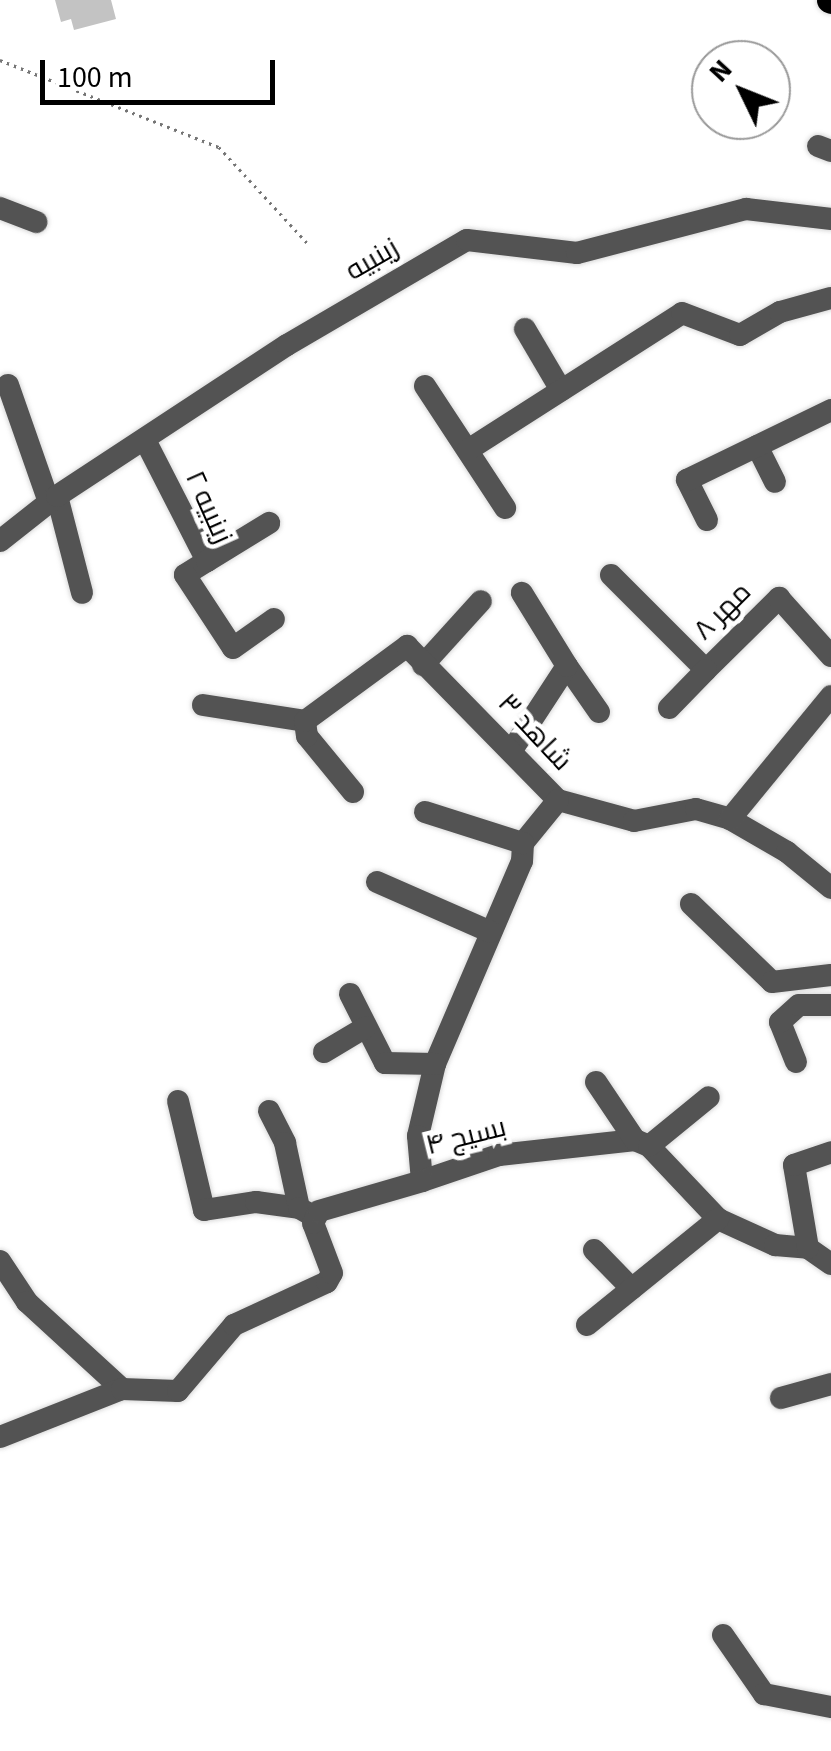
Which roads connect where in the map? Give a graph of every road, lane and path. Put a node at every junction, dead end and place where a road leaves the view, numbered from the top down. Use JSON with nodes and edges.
{"nodes":[{"id":1,"x":0,"y":60,"type":"edge"},
{"id":2,"x":0,"y":208,"type":"edge"},
{"id":3,"x":831,"y":219,"type":"edge"},
{"id":4,"x":36,"y":222,"type":"dead end"},
{"id":5,"x":310,"y":246,"type":"dead end"},
{"id":6,"x":831,"y":298,"type":"edge"},
{"id":7,"x":525,"y":330,"type":"dead end"},
{"id":8,"x":8,"y":385,"type":"dead end"},
{"id":9,"x":425,"y":386,"type":"dead end"},
{"id":10,"x":561,"y":390,"type":"junction"},
{"id":11,"x":831,"y":410,"type":"edge"},
{"id":12,"x":145,"y":440,"type":"junction"},
{"id":13,"x":757,"y":446,"type":"junction"},
{"id":14,"x":468,"y":450,"type":"junction"},
{"id":15,"x":775,"y":482,"type":"dead end"},
{"id":16,"x":53,"y":499,"type":"junction"},
{"id":17,"x":505,"y":508,"type":"dead end"},
{"id":18,"x":707,"y":520,"type":"dead end"},
{"id":19,"x":269,"y":523,"type":"dead end"},
{"id":20,"x":0,"y":541,"type":"edge"},
{"id":21,"x":207,"y":561,"type":"junction"},
{"id":22,"x":612,"y":574,"type":"dead end"},
{"id":23,"x":82,"y":592,"type":"dead end"},
{"id":24,"x":522,"y":593,"type":"dead end"},
{"id":25,"x":481,"y":601,"type":"dead end"},
{"id":26,"x":274,"y":619,"type":"dead end"},
{"id":27,"x":394,"y":625,"type":"dead end"},
{"id":28,"x":407,"y":646,"type":"junction"},
{"id":29,"x":831,"y":656,"type":"edge"},
{"id":30,"x":423,"y":665,"type":"junction"},
{"id":31,"x":567,"y":666,"type":"junction"},
{"id":32,"x":706,"y":670,"type":"junction"},
{"id":33,"x":831,"y":696,"type":"edge"},
{"id":34,"x":203,"y":705,"type":"dead end"},
{"id":35,"x":669,"y":708,"type":"dead end"},
{"id":36,"x":599,"y":712,"type":"dead end"},
{"id":37,"x":306,"y":721,"type":"junction"},
{"id":38,"x":512,"y":750,"type":"junction"},
{"id":39,"x":353,"y":792,"type":"dead end"},
{"id":40,"x":558,"y":800,"type":"junction"},
{"id":41,"x":426,"y":812,"type":"dead end"},
{"id":42,"x":730,"y":820,"type":"junction"},
{"id":43,"x":524,"y":843,"type":"junction"},
{"id":44,"x":377,"y":882,"type":"dead end"},
{"id":45,"x":831,"y":888,"type":"edge"},
{"id":46,"x":691,"y":904,"type":"dead end"},
{"id":47,"x":491,"y":932,"type":"junction"},
{"id":48,"x":831,"y":975,"type":"edge"},
{"id":49,"x":350,"y":994,"type":"dead end"},
{"id":50,"x":831,"y":1005,"type":"edge"},
{"id":51,"x":366,"y":1026,"type":"junction"},
{"id":52,"x":324,"y":1052,"type":"dead end"},
{"id":53,"x":796,"y":1062,"type":"dead end"},
{"id":54,"x":435,"y":1064,"type":"junction"},
{"id":55,"x":596,"y":1082,"type":"dead end"},
{"id":56,"x":709,"y":1097,"type":"dead end"},
{"id":57,"x":178,"y":1101,"type":"dead end"},
{"id":58,"x":269,"y":1111,"type":"dead end"},
{"id":59,"x":642,"y":1142,"type":"junction"},
{"id":60,"x":831,"y":1152,"type":"edge"},
{"id":61,"x":422,"y":1180,"type":"junction"},
{"id":62,"x":307,"y":1212,"type":"junction"},
{"id":63,"x":718,"y":1219,"type":"junction"},
{"id":64,"x":808,"y":1248,"type":"junction"},
{"id":65,"x":594,"y":1250,"type":"dead end"},
{"id":66,"x":0,"y":1261,"type":"edge"},
{"id":67,"x":831,"y":1264,"type":"edge"},
{"id":68,"x":632,"y":1289,"type":"junction"},
{"id":69,"x":587,"y":1325,"type":"dead end"},
{"id":70,"x":831,"y":1384,"type":"edge"},
{"id":71,"x":122,"y":1389,"type":"junction"},
{"id":72,"x":781,"y":1398,"type":"dead end"},
{"id":73,"x":0,"y":1437,"type":"edge"},
{"id":74,"x":723,"y":1635,"type":"dead end"},
{"id":75,"x":831,"y":1707,"type":"edge"}],
"edges":[{"from":1,"to":5,"type":"path"},
{"from":2,"to":4,"type":"street"},
{"from":3,"to":12,"type":"street","name":"زینبیه"},
{"from":6,"to":10,"type":"street"},
{"from":7,"to":10,"type":"street"},
{"from":8,"to":16,"type":"street"},
{"from":9,"to":14,"type":"street"},
{"from":10,"to":14,"type":"street"},
{"from":11,"to":13,"type":"street"},
{"from":12,"to":16,"type":"street","name":"زینبیه"},
{"from":12,"to":21,"type":"street","name":"زینبیه ۲"},
{"from":13,"to":15,"type":"street"},
{"from":13,"to":18,"type":"street"},
{"from":14,"to":17,"type":"street"},
{"from":16,"to":20,"type":"street","name":"زینبیه"},
{"from":16,"to":23,"type":"street"},
{"from":19,"to":21,"type":"street"},
{"from":21,"to":26,"type":"street","name":"زینبیه ۲"},
{"from":22,"to":32,"type":"street","name":"مهر ۸"},
{"from":24,"to":31,"type":"street"},
{"from":25,"to":30,"type":"street"},
{"from":27,"to":28,"type":"street","name":"شاهد ۳"},
{"from":28,"to":30,"type":"street","name":"شاهد ۳"},
{"from":28,"to":37,"type":"street"},
{"from":29,"to":32,"type":"street","name":"مهر ۸"},
{"from":30,"to":38,"type":"street","name":"شاهد ۳"},
{"from":31,"to":36,"type":"street"},
{"from":31,"to":38,"type":"street"},
{"from":32,"to":35,"type":"street"},
{"from":33,"to":42,"type":"street"},
{"from":34,"to":37,"type":"street"},
{"from":37,"to":39,"type":"street"},
{"from":38,"to":40,"type":"street","name":"شاهد ۳"},
{"from":40,"to":42,"type":"street","name":"شاهد ۳"},
{"from":40,"to":43,"type":"street","name":"بسیج ۴"},
{"from":41,"to":43,"type":"street"},
{"from":42,"to":45,"type":"street","name":"شاهد ۳"},
{"from":43,"to":47,"type":"street","name":"بسیج ۴"},
{"from":44,"to":47,"type":"street"},
{"from":46,"to":48,"type":"street"},
{"from":47,"to":54,"type":"street","name":"بسیج ۴"},
{"from":49,"to":51,"type":"street"},
{"from":50,"to":53,"type":"street"},
{"from":51,"to":52,"type":"street"},
{"from":51,"to":54,"type":"street"},
{"from":54,"to":61,"type":"street","name":"بسیج ۴"},
{"from":55,"to":59,"type":"street"},
{"from":56,"to":59,"type":"street"},
{"from":57,"to":62,"type":"street"},
{"from":58,"to":62,"type":"street"},
{"from":59,"to":61,"type":"street","name":"بسیج ۴"},
{"from":59,"to":63,"type":"street"},
{"from":60,"to":64,"type":"street"},
{"from":61,"to":62,"type":"street"},
{"from":62,"to":71,"type":"street"},
{"from":63,"to":64,"type":"street"},
{"from":63,"to":68,"type":"street"},
{"from":64,"to":67,"type":"street"},
{"from":65,"to":68,"type":"street"},
{"from":66,"to":71,"type":"street"},
{"from":68,"to":69,"type":"street"},
{"from":70,"to":72,"type":"street"},
{"from":71,"to":73,"type":"street"},
{"from":74,"to":75,"type":"street"}]}
